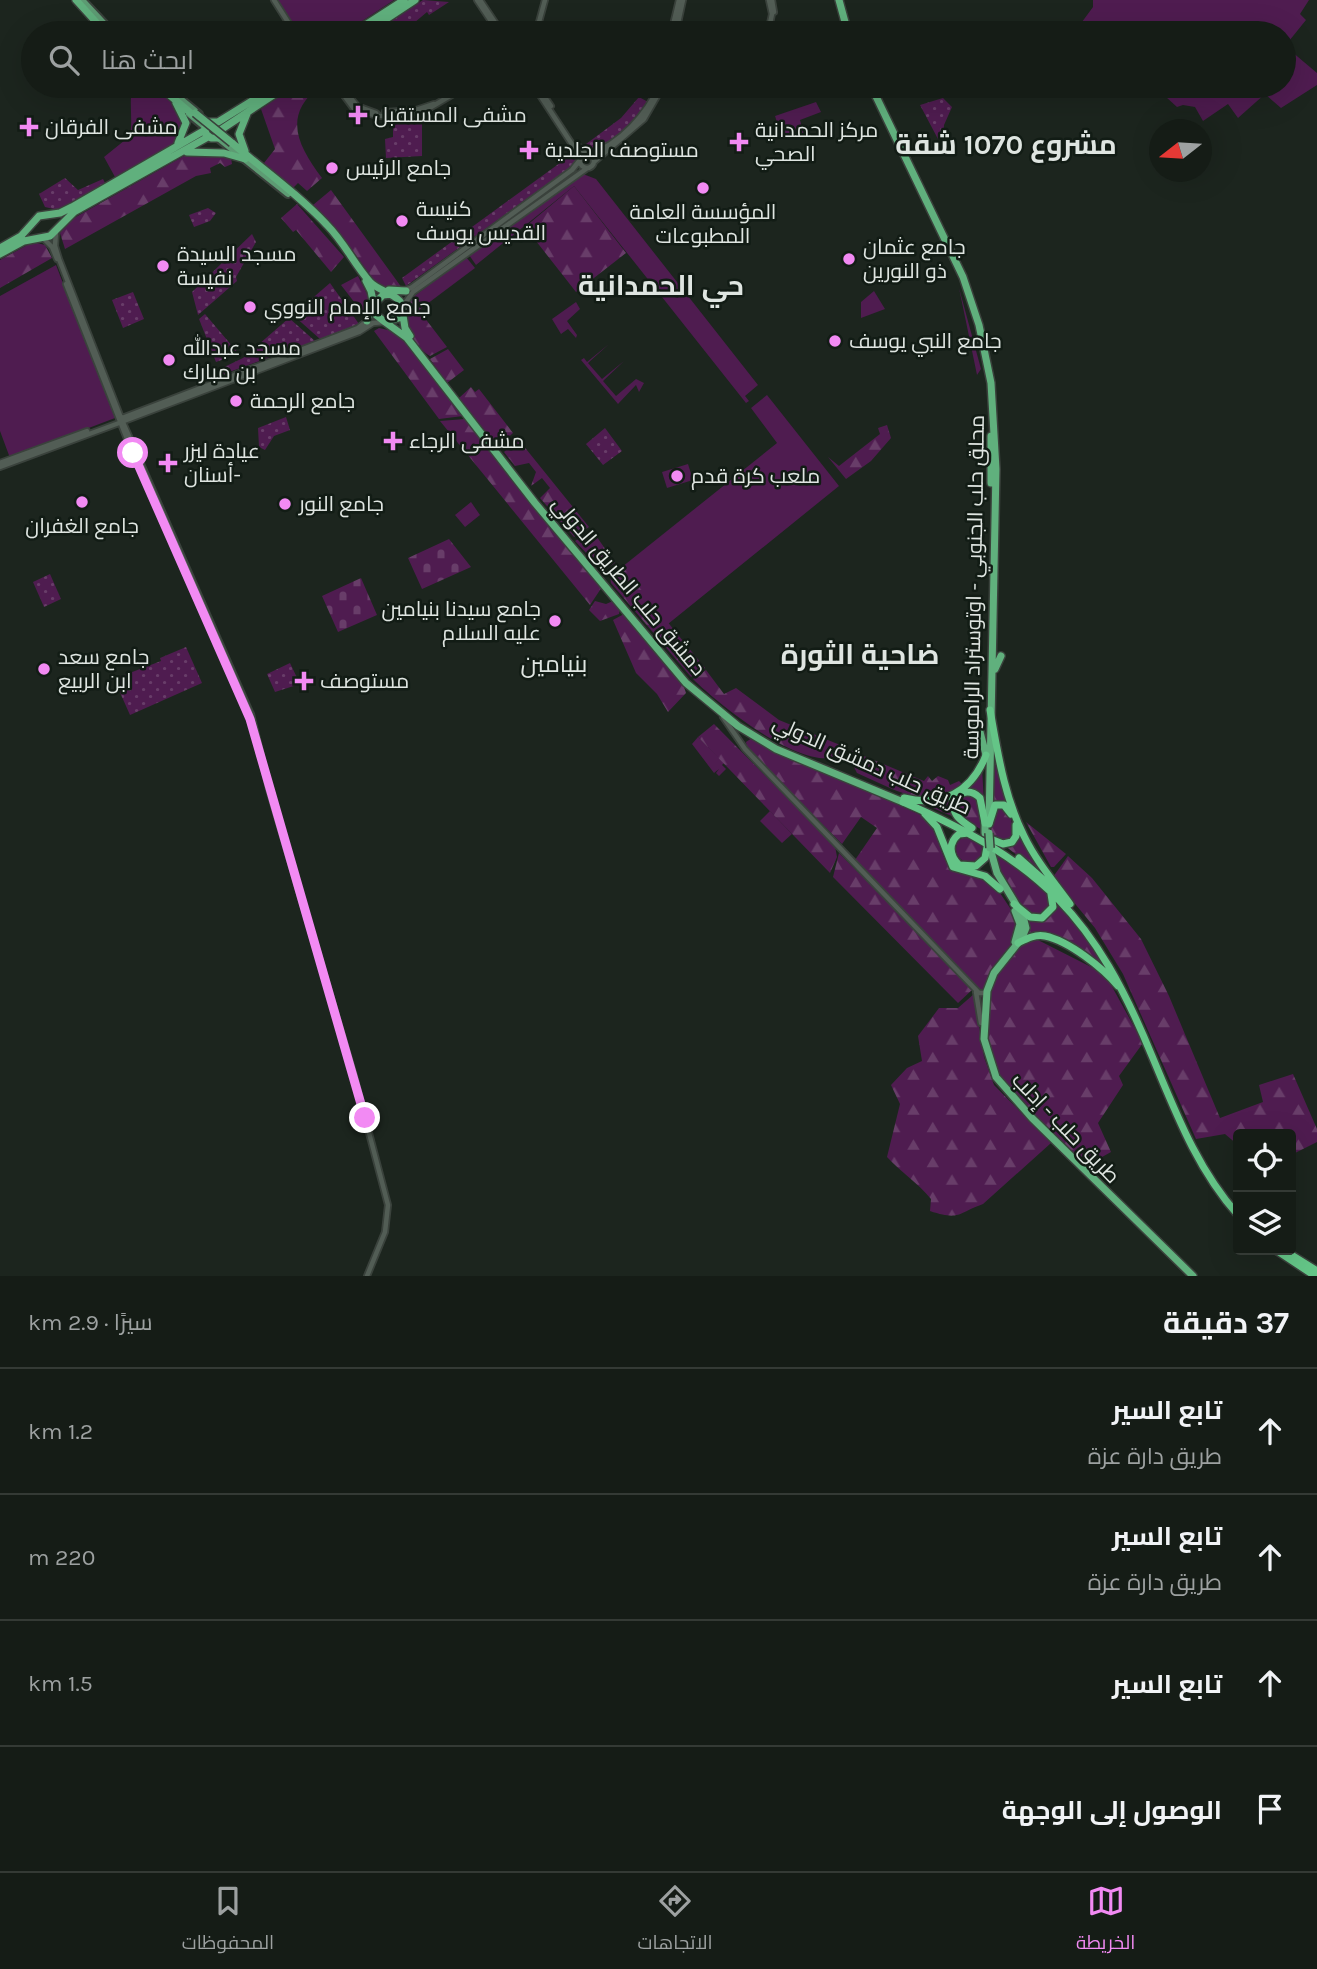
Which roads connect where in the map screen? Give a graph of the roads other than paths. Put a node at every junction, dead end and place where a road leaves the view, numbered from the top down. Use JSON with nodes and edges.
{"nodes":[{"id":1,"x":77,"y":0,"type":"edge"},
{"id":2,"x":274,"y":0,"type":"edge"},
{"id":3,"x":404,"y":0,"type":"edge"},
{"id":4,"x":415,"y":0,"type":"edge"},
{"id":5,"x":478,"y":0,"type":"edge"},
{"id":6,"x":546,"y":0,"type":"edge"},
{"id":7,"x":681,"y":0,"type":"edge"},
{"id":8,"x":771,"y":0,"type":"edge"},
{"id":9,"x":841,"y":0,"type":"edge"},
{"id":10,"x":97,"y":21,"type":"edge"},
{"id":11,"x":287,"y":21,"type":"edge"},
{"id":12,"x":372,"y":21,"type":"edge"},
{"id":13,"x":383,"y":21,"type":"edge"},
{"id":14,"x":493,"y":21,"type":"edge"},
{"id":15,"x":541,"y":21,"type":"edge"},
{"id":16,"x":676,"y":21,"type":"edge"},
{"id":17,"x":772,"y":21,"type":"edge"},
{"id":18,"x":847,"y":21,"type":"edge"},
{"id":19,"x":171,"y":98,"type":"edge"},
{"id":20,"x":174,"y":98,"type":"edge"},
{"id":21,"x":175,"y":98,"type":"edge"},
{"id":22,"x":263,"y":98,"type":"edge"},
{"id":23,"x":265,"y":98,"type":"edge"},
{"id":24,"x":347,"y":98,"type":"edge"},
{"id":25,"x":350,"y":98,"type":"edge"},
{"id":26,"x":441,"y":98,"type":"edge"},
{"id":27,"x":447,"y":98,"type":"edge"},
{"id":28,"x":543,"y":98,"type":"edge"},
{"id":29,"x":544,"y":98,"type":"edge"},
{"id":30,"x":653,"y":98,"type":"edge"},
{"id":31,"x":655,"y":98,"type":"edge"},
{"id":32,"x":875,"y":98,"type":"edge"},
{"id":33,"x":176,"y":103,"type":"junction"},
{"id":34,"x":248,"y":111,"type":"junction"},
{"id":35,"x":213,"y":130,"type":"junction"},
{"id":36,"x":172,"y":149,"type":"junction"},
{"id":37,"x":183,"y":153,"type":"junction"},
{"id":38,"x":589,"y":154,"type":"junction"},
{"id":39,"x":245,"y":155,"type":"junction"},
{"id":40,"x":580,"y":159,"type":"junction"},
{"id":41,"x":594,"y":161,"type":"junction"},
{"id":42,"x":586,"y":169,"type":"junction"},
{"id":43,"x":114,"y":187,"type":"junction"},
{"id":44,"x":289,"y":192,"type":"junction"},
{"id":45,"x":48,"y":215,"type":"junction"},
{"id":46,"x":33,"y":223,"type":"junction"},
{"id":47,"x":55,"y":230,"type":"junction"},
{"id":48,"x":42,"y":237,"type":"junction"},
{"id":49,"x":0,"y":248,"type":"edge"},
{"id":50,"x":0,"y":254,"type":"edge"},
{"id":51,"x":439,"y":270,"type":"junction"},
{"id":52,"x":364,"y":277,"type":"junction"},
{"id":53,"x":406,"y":291,"type":"junction"},
{"id":54,"x":392,"y":294,"type":"junction"},
{"id":55,"x":374,"y":307,"type":"junction"},
{"id":56,"x":402,"y":309,"type":"junction"},
{"id":57,"x":370,"y":321,"type":"junction"},
{"id":58,"x":385,"y":322,"type":"junction"},
{"id":59,"x":989,"y":384,"type":"junction"},
{"id":60,"x":120,"y":421,"type":"junction"},
{"id":61,"x":31,"y":454,"type":"junction"},
{"id":62,"x":0,"y":465,"type":"edge"},
{"id":63,"x":1001,"y":656,"type":"dead end"},
{"id":64,"x":991,"y":680,"type":"junction"},
{"id":65,"x":990,"y":710,"type":"junction"},
{"id":66,"x":718,"y":711,"type":"junction"},
{"id":67,"x":978,"y":724,"type":"dead end"},
{"id":68,"x":764,"y":742,"type":"junction"},
{"id":69,"x":745,"y":749,"type":"junction"},
{"id":70,"x":986,"y":755,"type":"junction"},
{"id":71,"x":903,"y":800,"type":"junction"},
{"id":72,"x":987,"y":824,"type":"junction"},
{"id":73,"x":972,"y":828,"type":"junction"},
{"id":74,"x":988,"y":840,"type":"junction"},
{"id":75,"x":1000,"y":889,"type":"junction"},
{"id":76,"x":1050,"y":890,"type":"junction"},
{"id":77,"x":1014,"y":904,"type":"junction"},
{"id":78,"x":1070,"y":904,"type":"junction"},
{"id":79,"x":1017,"y":942,"type":"junction"},
{"id":80,"x":975,"y":988,"type":"junction"},
{"id":81,"x":984,"y":993,"type":"junction"},
{"id":82,"x":1124,"y":993,"type":"junction"},
{"id":83,"x":981,"y":1023,"type":"junction"},
{"id":84,"x":1063,"y":1151,"type":"junction"},
{"id":85,"x":1233,"y":1202,"type":"edge"},
{"id":86,"x":1233,"y":1209,"type":"edge"},
{"id":87,"x":1284,"y":1255,"type":"edge"},
{"id":88,"x":1291,"y":1255,"type":"edge"},
{"id":89,"x":1316,"y":1274,"type":"edge"},
{"id":90,"x":367,"y":1276,"type":"edge"},
{"id":91,"x":1192,"y":1276,"type":"edge"}],
"edges":[{"from":1,"to":10,"type":"highway"},
{"from":2,"to":11,"type":"main road"},
{"from":3,"to":12,"type":"highway"},
{"from":4,"to":13,"type":"highway"},
{"from":5,"to":14,"type":"main road"},
{"from":6,"to":15,"type":"main road"},
{"from":7,"to":16,"type":"main road"},
{"from":8,"to":17,"type":"main road"},
{"from":9,"to":18,"type":"highway"},
{"from":19,"to":33,"type":"main road"},
{"from":20,"to":35,"type":"main road"},
{"from":21,"to":44,"type":"highway","bridge":true},
{"from":22,"to":35,"type":"highway"},
{"from":23,"to":34,"type":"highway"},
{"from":24,"to":27,"type":"main road"},
{"from":25,"to":26,"type":"main road"},
{"from":28,"to":40,"type":"main road"},
{"from":29,"to":38,"type":"main road"},
{"from":30,"to":38,"type":"main road"},
{"from":31,"to":41,"type":"main road"},
{"from":32,"to":59,"type":"highway"},
{"from":33,"to":35,"type":"main road"},
{"from":33,"to":36,"type":"highway"},
{"from":34,"to":35,"type":"highway"},
{"from":34,"to":39,"type":"highway"},
{"from":35,"to":36,"type":"highway"},
{"from":35,"to":37,"type":"highway"},
{"from":35,"to":39,"type":"main road"},
{"from":35,"to":43,"type":"highway"},
{"from":36,"to":43,"type":"highway"},
{"from":37,"to":39,"type":"highway"},
{"from":37,"to":43,"type":"highway"},
{"from":38,"to":40,"type":"main road"},
{"from":38,"to":41,"type":"main road"},
{"from":39,"to":44,"type":"main road"},
{"from":40,"to":42,"type":"main road"},
{"from":40,"to":51,"type":"main road"},
{"from":41,"to":42,"type":"main road"},
{"from":42,"to":51,"type":"main road"},
{"from":43,"to":45,"type":"highway"},
{"from":43,"to":47,"type":"highway"},
{"from":44,"to":52,"type":"highway"},
{"from":45,"to":46,"type":"highway"},
{"from":45,"to":47,"type":"highway"},
{"from":46,"to":48,"type":"highway"},
{"from":46,"to":49,"type":"highway"},
{"from":47,"to":48,"type":"highway"},
{"from":47,"to":60,"type":"main road"},
{"from":48,"to":50,"type":"highway"},
{"from":48,"to":60,"type":"main road"},
{"from":51,"to":53,"type":"main road"},
{"from":51,"to":56,"type":"main road"},
{"from":52,"to":53,"type":"highway"},
{"from":52,"to":54,"type":"highway"},
{"from":52,"to":55,"type":"highway"},
{"from":52,"to":57,"type":"highway"},
{"from":53,"to":54,"type":"main road"},
{"from":54,"to":55,"type":"highway"},
{"from":54,"to":56,"type":"highway"},
{"from":55,"to":57,"type":"main road"},
{"from":55,"to":58,"type":"highway"},
{"from":56,"to":58,"type":"highway"},
{"from":56,"to":71,"type":"highway","name":"طريق حلب دمشق الدولي"},
{"from":57,"to":58,"type":"main road"},
{"from":57,"to":60,"type":"main road"},
{"from":58,"to":66,"type":"highway","name":"دمشق حلب الطريق الدولي"},
{"from":59,"to":64,"type":"highway","name":"محلق حلب الجنوبي - اوتوستراد الراموسة"},
{"from":59,"to":70,"type":"highway","name":"محلق حلب الجنوبي - اوتوستراد الراموسة"},
{"from":60,"to":61,"type":"main road"},
{"from":60,"to":90,"type":"main road"},
{"from":61,"to":62,"type":"main road"},
{"from":61,"to":62,"type":"main road"},
{"from":63,"to":64,"type":"highway"},
{"from":64,"to":65,"type":"highway","name":"محلق حلب الجنوبي - اوتوستراد الراموسة"},
{"from":65,"to":72,"type":"highway","name":"محلق حلب الجنوبي - اوتوستراد الراموسة"},
{"from":65,"to":78,"type":"highway"},
{"from":66,"to":68,"type":"highway","name":"دمشق حلب الطريق الدولي"},
{"from":66,"to":69,"type":"main road"},
{"from":67,"to":70,"type":"highway"},
{"from":68,"to":69,"type":"main road"},
{"from":68,"to":71,"type":"highway","name":"دمشق حلب الطريق الدولي"},
{"from":69,"to":80,"type":"main road"},
{"from":70,"to":71,"type":"highway"},
{"from":70,"to":72,"type":"highway","name":"محلق حلب الجنوبي - اوتوستراد الراموسة"},
{"from":71,"to":73,"type":"highway","name":"طريق حلب دمشق الدولي"},
{"from":71,"to":74,"type":"highway","name":"طريق حلب دمشق الدولي"},
{"from":71,"to":75,"type":"highway"},
{"from":72,"to":73,"type":"highway"},
{"from":72,"to":74,"type":"highway","name":"محلق حلب الجنوبي - اوتوستراد الراموسة"},
{"from":72,"to":74,"type":"highway"},
{"from":73,"to":74,"type":"highway","name":"طريق حلب دمشق الدولي"},
{"from":74,"to":74,"type":"highway"},
{"from":74,"to":75,"type":"highway"},
{"from":74,"to":76,"type":"highway","name":"طريق حلب دمشق الدولي"},
{"from":74,"to":77,"type":"highway"},
{"from":74,"to":78,"type":"highway","name":"طريق حلب دمشق الدولي"},
{"from":75,"to":79,"type":"highway"},
{"from":76,"to":77,"type":"highway"},
{"from":76,"to":82,"type":"highway","name":"طريق حلب دمشق الدولي"},
{"from":77,"to":79,"type":"highway"},
{"from":78,"to":85,"type":"highway","name":"طريق حلب دمشق الدولي"},
{"from":79,"to":81,"type":"highway","name":"طريق حلب - إدلب"},
{"from":79,"to":82,"type":"highway"},
{"from":79,"to":84,"type":"highway"},
{"from":80,"to":81,"type":"main road"},
{"from":80,"to":83,"type":"main road"},
{"from":81,"to":83,"type":"highway","name":"طريق حلب - إدلب"},
{"from":82,"to":86,"type":"highway","name":"طريق حلب دمشق الدولي"},
{"from":83,"to":84,"type":"highway","name":"طريق حلب - إدلب"},
{"from":84,"to":91,"type":"highway","name":"طريق حلب - إدلب"},
{"from":87,"to":89,"type":"highway"},
{"from":88,"to":89,"type":"highway"}]}
